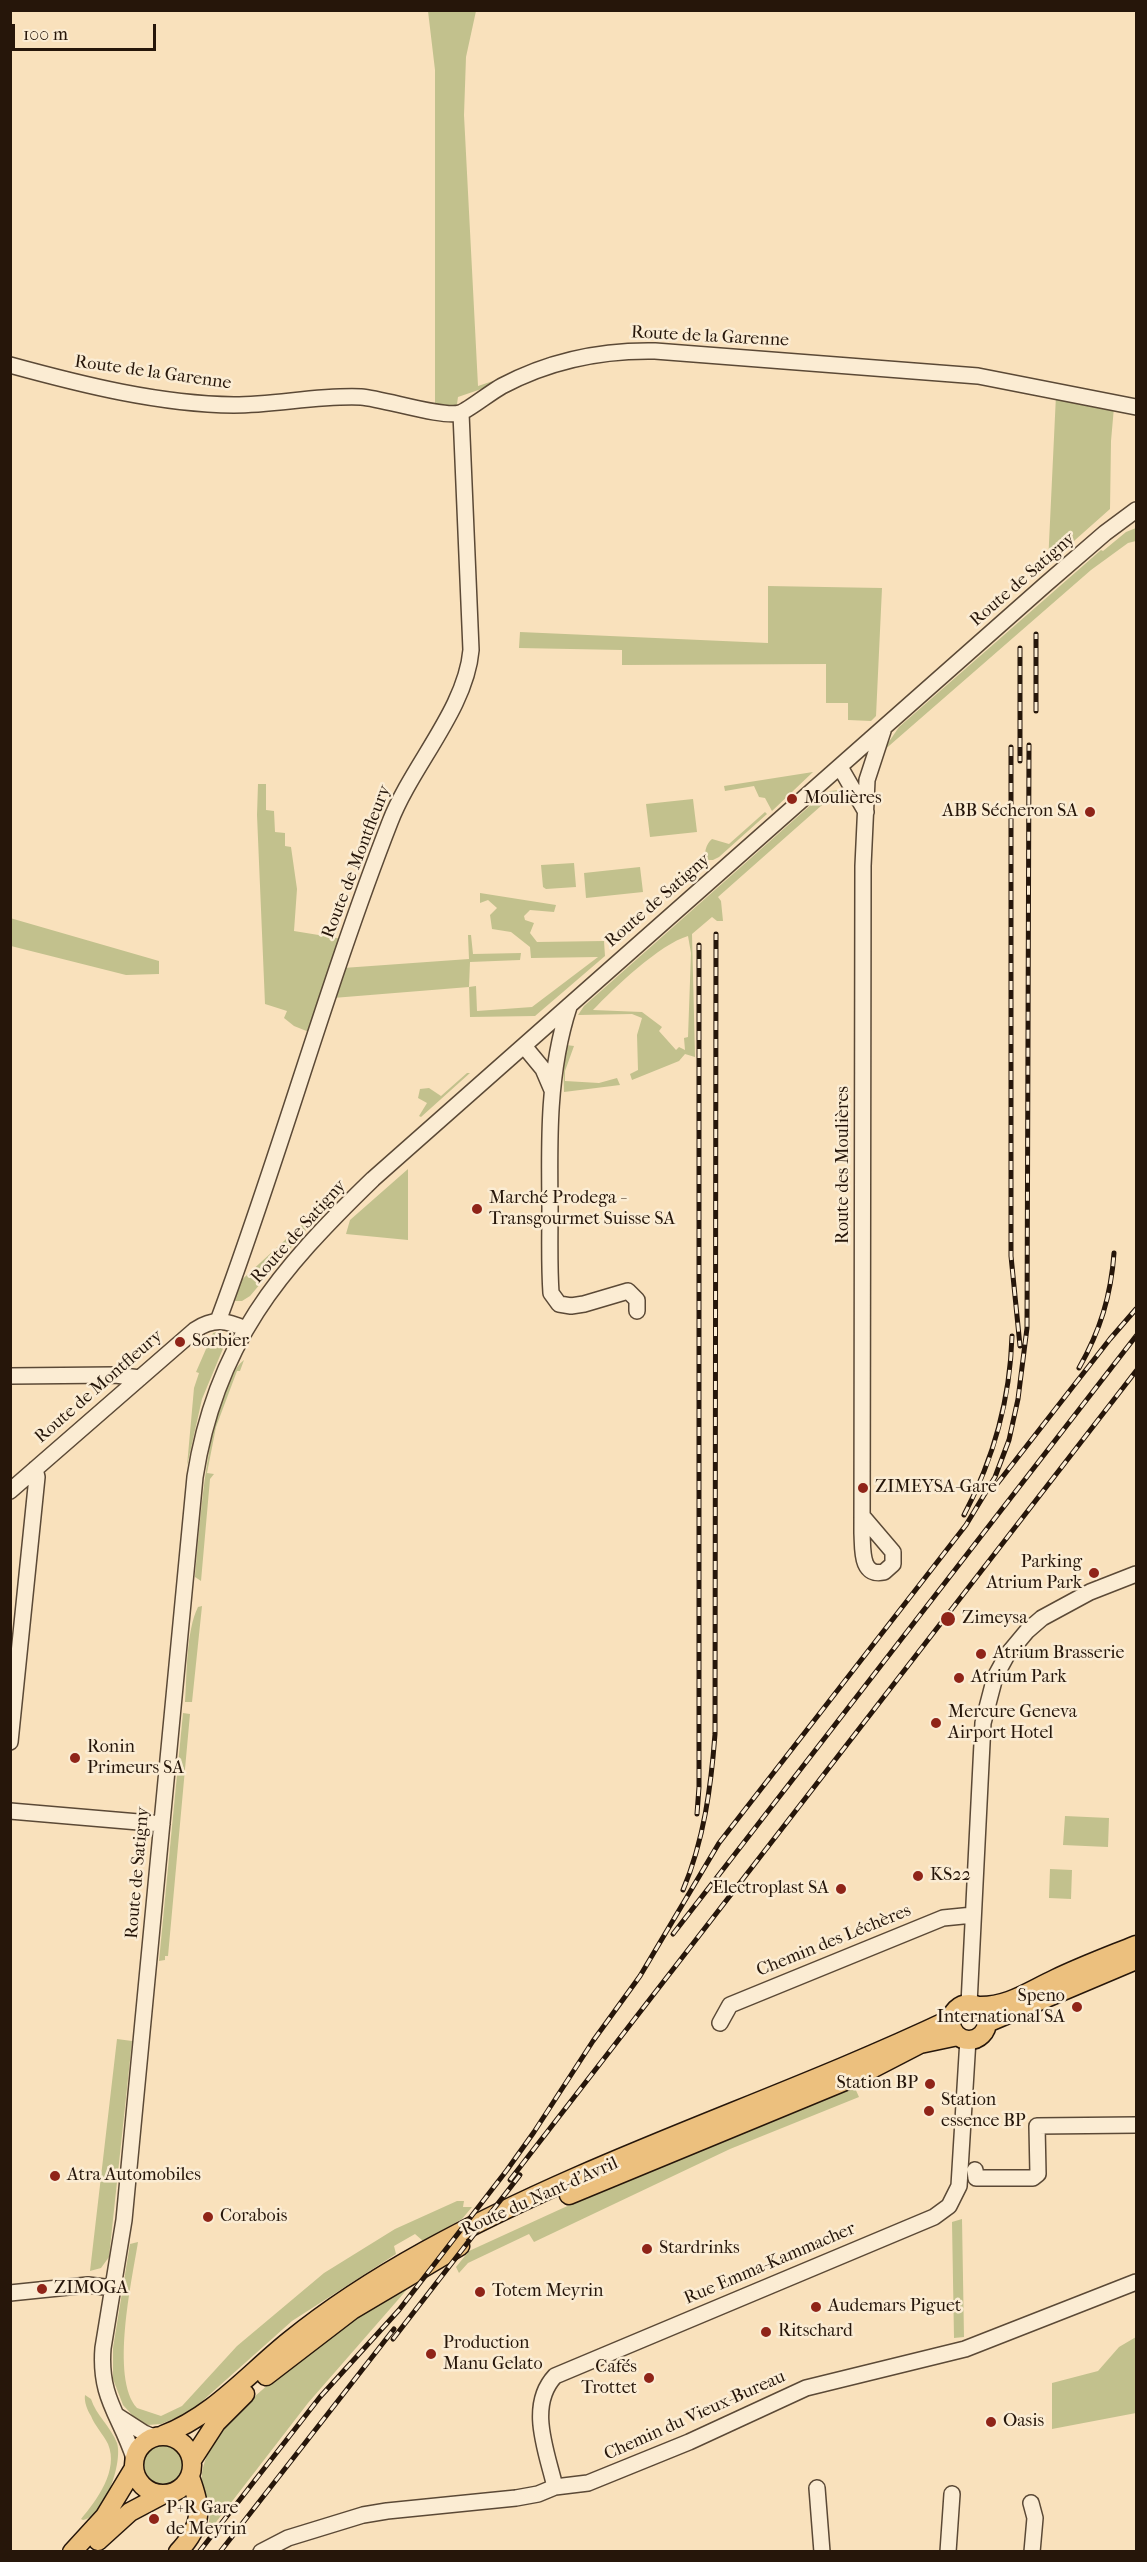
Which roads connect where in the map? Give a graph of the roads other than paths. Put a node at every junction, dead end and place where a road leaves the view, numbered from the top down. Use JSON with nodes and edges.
{"nodes":[{"id":1,"x":10,"y":365,"type":"edge"},
{"id":2,"x":1137,"y":407,"type":"edge"},
{"id":3,"x":462,"y":413,"type":"junction"},
{"id":4,"x":1137,"y":510,"type":"edge"},
{"id":5,"x":884,"y":728,"type":"junction"},
{"id":6,"x":843,"y":764,"type":"junction"},
{"id":7,"x":867,"y":780,"type":"junction"},
{"id":8,"x":866,"y":813,"type":"junction"},
{"id":9,"x":570,"y":1004,"type":"junction"},
{"id":10,"x":529,"y":1042,"type":"junction"},
{"id":11,"x":555,"y":1057,"type":"junction"},
{"id":12,"x":552,"y":1090,"type":"junction"},
{"id":13,"x":637,"y":1311,"type":"dead end"},
{"id":14,"x":218,"y":1321,"type":"junction"},
{"id":15,"x":245,"y":1329,"type":"junction"},
{"id":16,"x":10,"y":1376,"type":"edge"},
{"id":17,"x":140,"y":1378,"type":"junction"},
{"id":18,"x":35,"y":1469,"type":"junction"},
{"id":19,"x":10,"y":1491,"type":"edge"},
{"id":20,"x":864,"y":1518,"type":"dead end"},
{"id":21,"x":1137,"y":1574,"type":"edge"},
{"id":22,"x":10,"y":1742,"type":"edge"},
{"id":23,"x":10,"y":1811,"type":"edge"},
{"id":24,"x":162,"y":1824,"type":"junction"},
{"id":25,"x":973,"y":1915,"type":"junction"},
{"id":26,"x":1137,"y":1944,"type":"edge"},
{"id":27,"x":1137,"y":1960,"type":"edge"},
{"id":28,"x":973,"y":2005,"type":"junction"},
{"id":29,"x":720,"y":2022,"type":"dead end"},
{"id":30,"x":987,"y":2023,"type":"junction"},
{"id":31,"x":959,"y":2031,"type":"junction"},
{"id":32,"x":1137,"y":2125,"type":"edge"},
{"id":33,"x":975,"y":2170,"type":"dead end"},
{"id":34,"x":1137,"y":2282,"type":"edge"},
{"id":35,"x":113,"y":2288,"type":"junction"},
{"id":36,"x":10,"y":2293,"type":"edge"},
{"id":37,"x":116,"y":2415,"type":"junction"},
{"id":38,"x":159,"y":2436,"type":"junction"},
{"id":39,"x":134,"y":2463,"type":"junction"},
{"id":40,"x":191,"y":2469,"type":"junction"},
{"id":41,"x":555,"y":2487,"type":"junction"},
{"id":42,"x":817,"y":2487,"type":"dead end"},
{"id":43,"x":167,"y":2494,"type":"junction"},
{"id":44,"x":952,"y":2494,"type":"dead end"},
{"id":45,"x":1031,"y":2503,"type":"dead end"},
{"id":46,"x":198,"y":2515,"type":"junction"},
{"id":47,"x":72,"y":2552,"type":"edge"},
{"id":48,"x":88,"y":2552,"type":"edge"},
{"id":49,"x":178,"y":2552,"type":"edge"},
{"id":50,"x":261,"y":2552,"type":"edge"},
{"id":51,"x":822,"y":2552,"type":"edge"},
{"id":52,"x":948,"y":2552,"type":"edge"},
{"id":53,"x":1032,"y":2552,"type":"edge"}],
"edges":[{"from":1,"to":3,"type":"street","name":"Route de la Garenne"},
{"from":2,"to":3,"type":"street","name":"Route de la Garenne"},
{"from":3,"to":14,"type":"street","name":"Route de Montfleury"},
{"from":4,"to":5,"type":"street","name":"Route de Satigny"},
{"from":5,"to":6,"type":"street","name":"Route de Satigny"},
{"from":5,"to":7,"type":"street"},
{"from":6,"to":7,"type":"street"},
{"from":6,"to":8,"type":"street"},
{"from":6,"to":9,"type":"street","name":"Route de Satigny"},
{"from":7,"to":8,"type":"street","name":"Route des Moulières"},
{"from":8,"to":20,"type":"street","name":"Route des Moulières"},
{"from":9,"to":10,"type":"street","name":"Route de Satigny"},
{"from":9,"to":11,"type":"street"},
{"from":10,"to":11,"type":"street"},
{"from":10,"to":12,"type":"street"},
{"from":10,"to":15,"type":"street","name":"Route de Satigny"},
{"from":11,"to":12,"type":"street"},
{"from":12,"to":13,"type":"street"},
{"from":14,"to":15,"type":"street"},
{"from":14,"to":17,"type":"street","name":"Route de Montfleury"},
{"from":15,"to":24,"type":"street","name":"Route de Satigny"},
{"from":16,"to":17,"type":"street"},
{"from":17,"to":18,"type":"street","name":"Route de Montfleury"},
{"from":18,"to":19,"type":"street","name":"Route de Montfleury"},
{"from":18,"to":22,"type":"street"},
{"from":21,"to":25,"type":"street"},
{"from":23,"to":24,"type":"street"},
{"from":24,"to":35,"type":"street","name":"Route de Satigny"},
{"from":25,"to":28,"type":"street"},
{"from":25,"to":29,"type":"street","name":"Chemin des Léchères"},
{"from":26,"to":28,"type":"main road"},
{"from":27,"to":30,"type":"main road"},
{"from":28,"to":30,"type":"main road"},
{"from":28,"to":31,"type":"main road"},
{"from":30,"to":31,"type":"main road"},
{"from":31,"to":38,"type":"main road","name":"Route du Nant-d'Avril"},
{"from":31,"to":40,"type":"main road","name":"Route du Nant-d'Avril"},
{"from":31,"to":41,"type":"street","name":"Rue Emma-Kammacher"},
{"from":32,"to":33,"type":"street"},
{"from":34,"to":41,"type":"street","name":"Chemin du Vieux-Bureau"},
{"from":35,"to":36,"type":"street"},
{"from":35,"to":37,"type":"street","name":"Route de Satigny"},
{"from":37,"to":38,"type":"street"},
{"from":37,"to":39,"type":"street","name":"Route de Satigny"},
{"from":38,"to":39,"type":"main road"},
{"from":38,"to":40,"type":"main road"},
{"from":39,"to":43,"type":"main road"},
{"from":39,"to":47,"type":"main road"},
{"from":40,"to":43,"type":"main road"},
{"from":40,"to":46,"type":"main road"},
{"from":41,"to":50,"type":"street","name":"Chemin du Vieux-Bureau"},
{"from":42,"to":51,"type":"street"},
{"from":43,"to":46,"type":"main road"},
{"from":43,"to":48,"type":"main road"},
{"from":44,"to":52,"type":"street"},
{"from":45,"to":53,"type":"street"},
{"from":46,"to":49,"type":"main road"}]}
